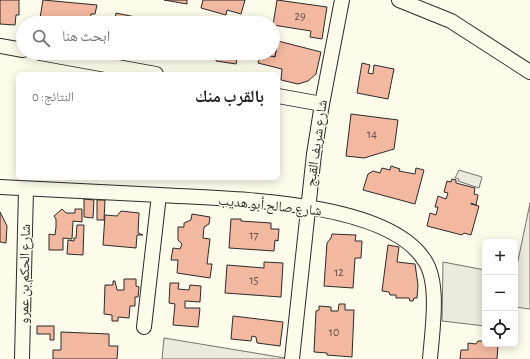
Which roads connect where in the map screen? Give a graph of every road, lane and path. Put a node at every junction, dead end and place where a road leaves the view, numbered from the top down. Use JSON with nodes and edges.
{"nodes":[{"id":1,"x":342,"y":0,"type":"edge"},
{"id":2,"x":399,"y":0,"type":"edge"},
{"id":3,"x":0,"y":46,"type":"edge"},
{"id":4,"x":16,"y":49,"type":"edge"},
{"id":5,"x":79,"y":60,"type":"edge"},
{"id":6,"x":145,"y":72,"type":"edge"},
{"id":7,"x":530,"y":72,"type":"edge"},
{"id":8,"x":280,"y":96,"type":"edge"},
{"id":9,"x":322,"y":104,"type":"junction"},
{"id":10,"x":0,"y":187,"type":"edge"},
{"id":11,"x":26,"y":189,"type":"junction"},
{"id":12,"x":159,"y":195,"type":"junction"},
{"id":13,"x":308,"y":207,"type":"junction"},
{"id":14,"x":144,"y":327,"type":"dead end"},
{"id":15,"x":22,"y":359,"type":"edge"},
{"id":16,"x":292,"y":359,"type":"edge"},
{"id":17,"x":430,"y":359,"type":"edge"}],
"edges":[{"from":1,"to":9,"type":"street","name":"شارع شريف القبج"},
{"from":2,"to":7,"type":"street"},
{"from":3,"to":4,"type":"street"},
{"from":5,"to":6,"type":"street"},
{"from":8,"to":9,"type":"street"},
{"from":9,"to":13,"type":"street","name":"شارع شريف القبج"},
{"from":10,"to":11,"type":"street","name":"شارع صالح أبو هديب"},
{"from":11,"to":12,"type":"street","name":"شارع صالح أبو هديب"},
{"from":11,"to":15,"type":"street","name":"شارع الحكم بن عمرو"},
{"from":12,"to":13,"type":"street","name":"شارع صالح أبو هديب"},
{"from":12,"to":14,"type":"street"},
{"from":13,"to":16,"type":"street","name":"شارع شريف القبج"},
{"from":13,"to":17,"type":"street","name":"شارع صالح أبو هديب"}]}
